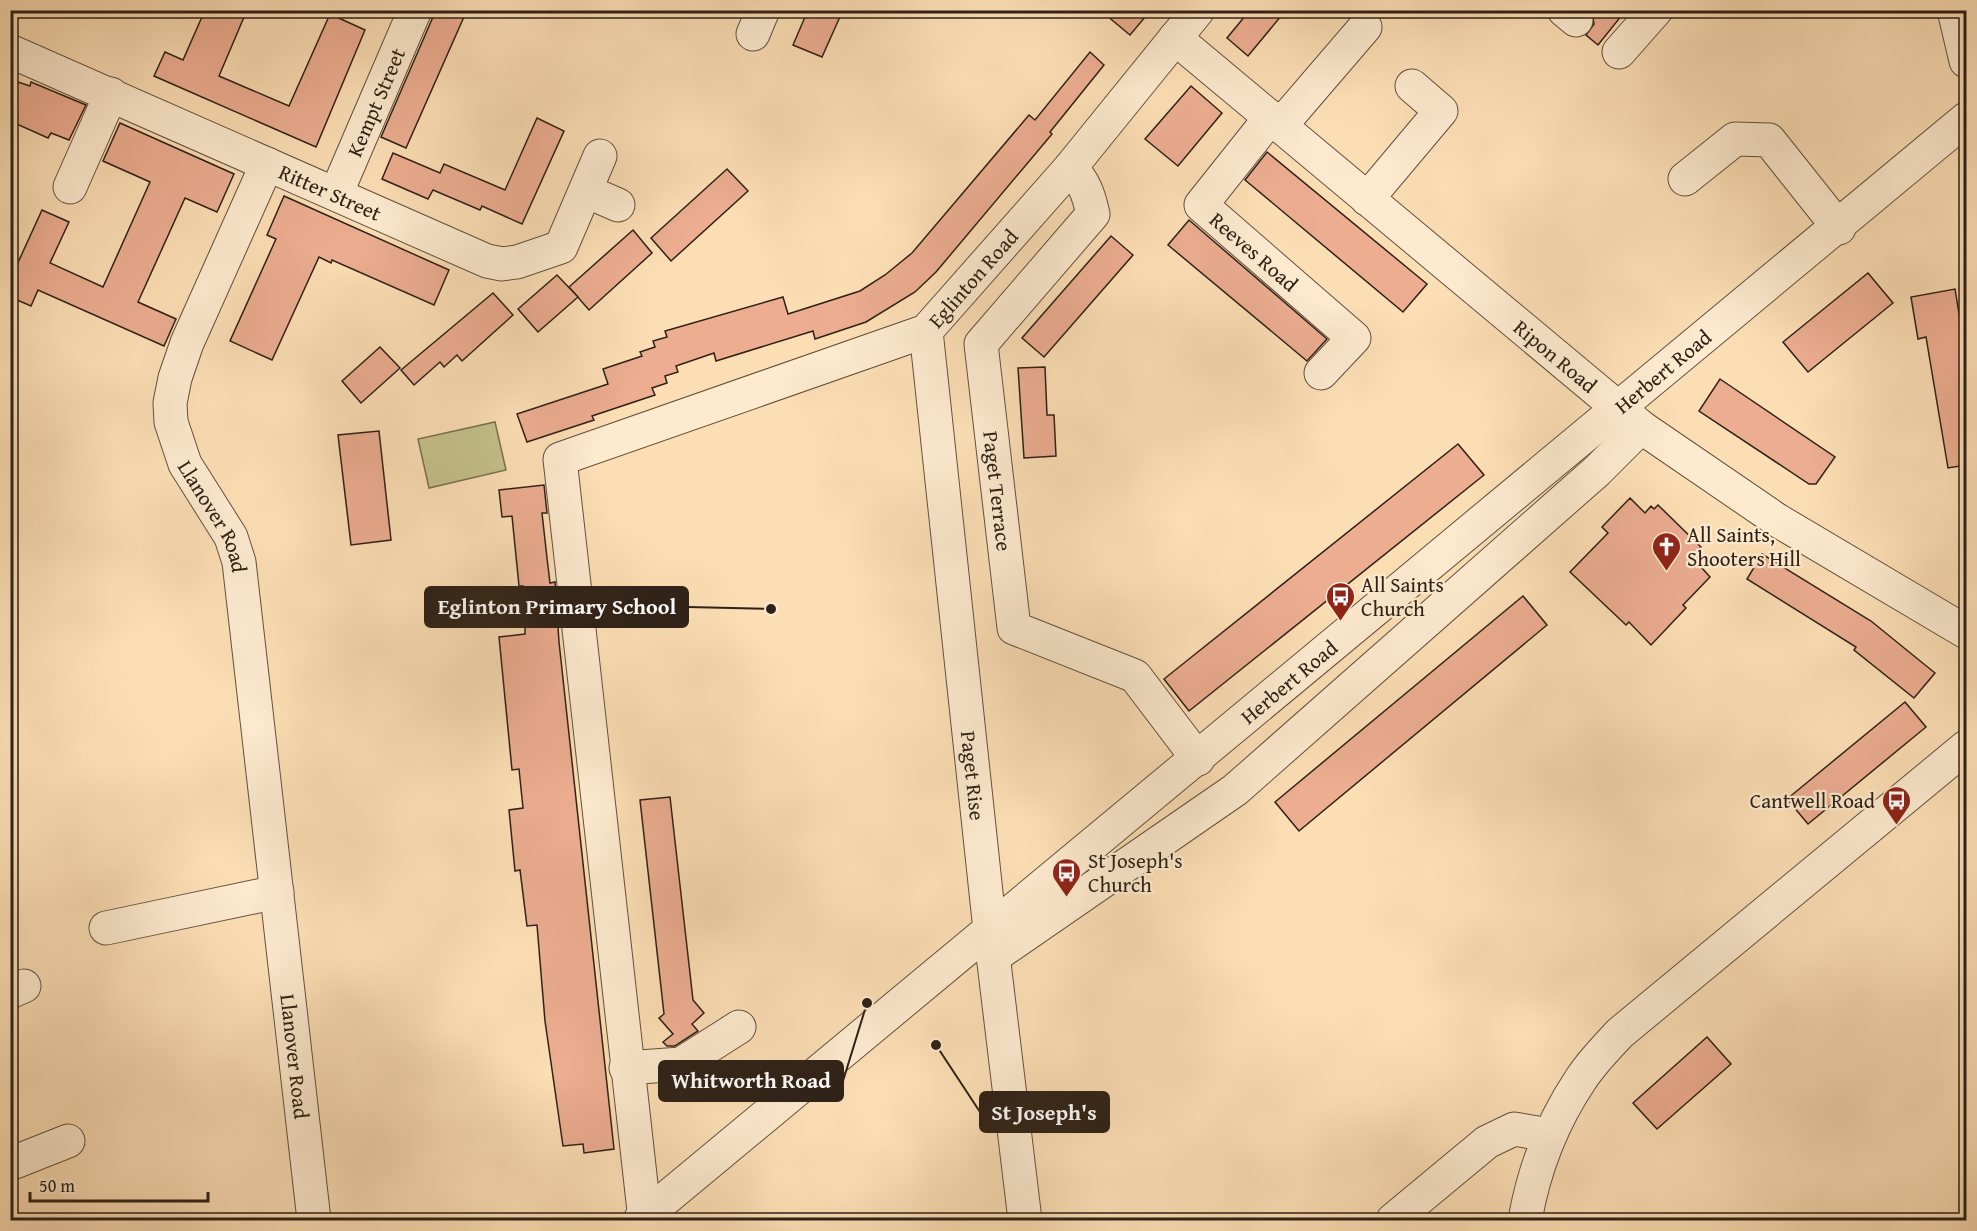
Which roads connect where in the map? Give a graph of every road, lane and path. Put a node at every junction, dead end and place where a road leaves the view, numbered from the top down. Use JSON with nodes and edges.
{"nodes":[{"id":1,"x":415,"y":10,"type":"edge"},
{"id":2,"x":1198,"y":10,"type":"edge"},
{"id":3,"x":1656,"y":10,"type":"edge"},
{"id":4,"x":1954,"y":10,"type":"edge"},
{"id":5,"x":1365,"y":27,"type":"dead end"},
{"id":6,"x":1175,"y":38,"type":"junction"},
{"id":7,"x":10,"y":51,"type":"edge"},
{"id":8,"x":1619,"y":52,"type":"dead end"},
{"id":9,"x":1966,"y":61,"type":"edge"},
{"id":10,"x":1412,"y":86,"type":"dead end"},
{"id":11,"x":111,"y":94,"type":"junction"},
{"id":12,"x":1966,"y":119,"type":"edge"},
{"id":13,"x":1275,"y":122,"type":"junction"},
{"id":14,"x":600,"y":156,"type":"dead end"},
{"id":15,"x":267,"y":164,"type":"junction"},
{"id":16,"x":1071,"y":168,"type":"junction"},
{"id":17,"x":1685,"y":179,"type":"dead end"},
{"id":18,"x":70,"y":187,"type":"dead end"},
{"id":19,"x":586,"y":191,"type":"junction"},
{"id":20,"x":336,"y":194,"type":"junction"},
{"id":21,"x":1367,"y":199,"type":"junction"},
{"id":22,"x":618,"y":205,"type":"dead end"},
{"id":23,"x":1839,"y":228,"type":"junction"},
{"id":24,"x":926,"y":331,"type":"junction"},
{"id":25,"x":1321,"y":373,"type":"dead end"},
{"id":26,"x":1630,"y":418,"type":"junction"},
{"id":27,"x":1966,"y":632,"type":"edge"},
{"id":28,"x":1966,"y":747,"type":"edge"},
{"id":29,"x":1198,"y":759,"type":"junction"},
{"id":30,"x":277,"y":892,"type":"junction"},
{"id":31,"x":106,"y":928,"type":"dead end"},
{"id":32,"x":992,"y":944,"type":"junction"},
{"id":33,"x":739,"y":1027,"type":"dead end"},
{"id":34,"x":626,"y":1068,"type":"junction"},
{"id":35,"x":1549,"y":1135,"type":"junction"},
{"id":36,"x":68,"y":1141,"type":"dead end"},
{"id":37,"x":10,"y":1164,"type":"edge"},
{"id":38,"x":643,"y":1219,"type":"edge"},
{"id":39,"x":315,"y":1221,"type":"edge"},
{"id":40,"x":1025,"y":1221,"type":"edge"},
{"id":41,"x":1393,"y":1221,"type":"edge"},
{"id":42,"x":1525,"y":1221,"type":"edge"}],
"edges":[{"from":1,"to":20,"type":"street","name":"Kempt Street"},
{"from":2,"to":6,"type":"street","name":"Eglinton Road"},
{"from":3,"to":8,"type":"street"},
{"from":4,"to":9,"type":"street"},
{"from":5,"to":13,"type":"street"},
{"from":6,"to":13,"type":"street","name":"Ripon Road"},
{"from":6,"to":16,"type":"street","name":"Eglinton Road"},
{"from":7,"to":11,"type":"street","name":"Ritter Street"},
{"from":10,"to":21,"type":"street"},
{"from":11,"to":15,"type":"street","name":"Ritter Street"},
{"from":11,"to":18,"type":"street"},
{"from":12,"to":23,"type":"street","name":"Herbert Road"},
{"from":13,"to":21,"type":"street","name":"Ripon Road"},
{"from":13,"to":25,"type":"street","name":"Reeves Road"},
{"from":14,"to":19,"type":"street","name":"Ritter Street"},
{"from":15,"to":20,"type":"street","name":"Ritter Street"},
{"from":15,"to":30,"type":"street","name":"Llanover Road"},
{"from":16,"to":24,"type":"street","name":"Eglinton Road"},
{"from":16,"to":29,"type":"street","name":"Paget Terrace"},
{"from":17,"to":23,"type":"street"},
{"from":19,"to":20,"type":"street","name":"Ritter Street"},
{"from":19,"to":22,"type":"street"},
{"from":21,"to":26,"type":"street","name":"Ripon Road"},
{"from":23,"to":26,"type":"street","name":"Herbert Road"},
{"from":24,"to":32,"type":"street","name":"Paget Rise"},
{"from":24,"to":34,"type":"street","name":"Eglinton Road"},
{"from":26,"to":27,"type":"street","name":"Ripon Road"},
{"from":26,"to":29,"type":"street","name":"Herbert Road"},
{"from":26,"to":32,"type":"street","name":"Herbert Road"},
{"from":28,"to":35,"type":"street"},
{"from":29,"to":32,"type":"street","name":"Herbert Road"},
{"from":30,"to":31,"type":"street"},
{"from":30,"to":39,"type":"street","name":"Llanover Road"},
{"from":32,"to":38,"type":"street","name":"Herbert Road"},
{"from":32,"to":40,"type":"street","name":"Paget Rise"},
{"from":33,"to":34,"type":"street"},
{"from":34,"to":38,"type":"street"},
{"from":35,"to":41,"type":"street"},
{"from":35,"to":42,"type":"street"},
{"from":36,"to":37,"type":"street"}]}
